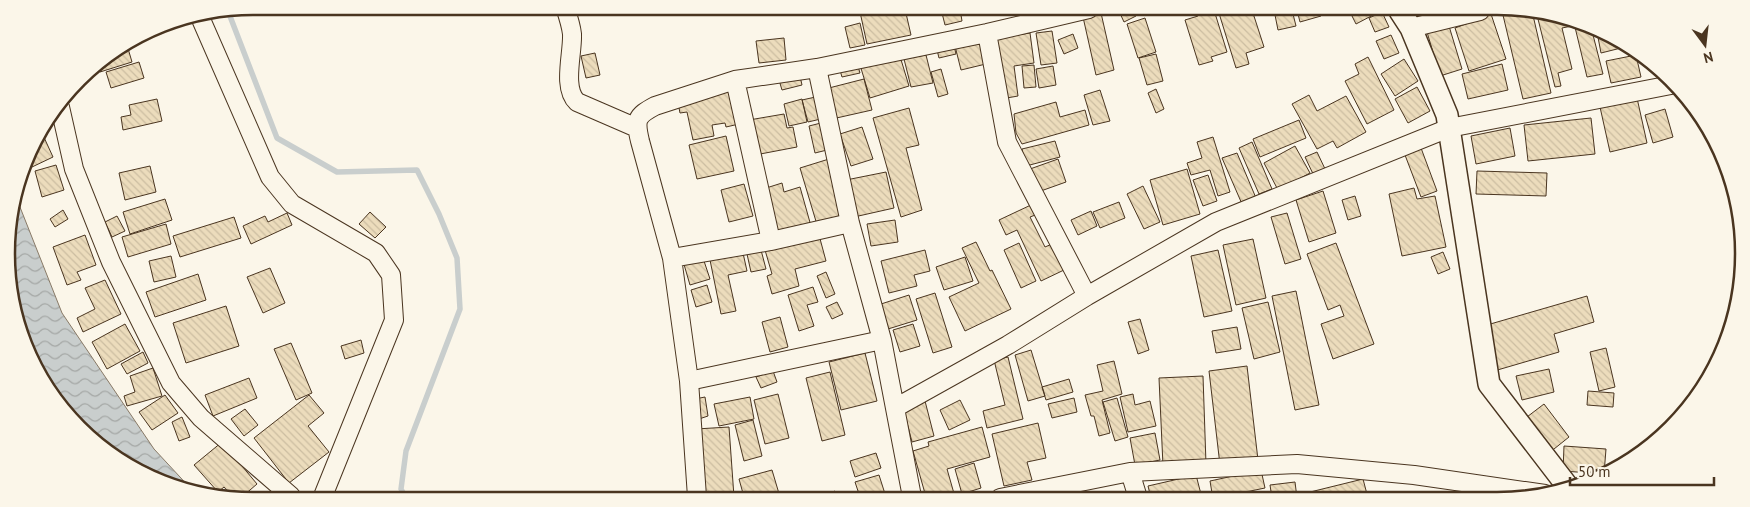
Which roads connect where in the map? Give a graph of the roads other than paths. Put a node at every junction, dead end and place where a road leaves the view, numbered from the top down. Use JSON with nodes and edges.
{"nodes":[{"id":1,"x":568,"y":15,"type":"edge"},
{"id":2,"x":1064,"y":15,"type":"edge"},
{"id":3,"x":1443,"y":15,"type":"edge"},
{"id":4,"x":1406,"y":19,"type":"edge"},
{"id":5,"x":202,"y":21,"type":"edge"},
{"id":6,"x":987,"y":33,"type":"junction"},
{"id":7,"x":817,"y":68,"type":"junction"},
{"id":8,"x":736,"y":80,"type":"junction"},
{"id":9,"x":1667,"y":87,"type":"edge"},
{"id":10,"x":61,"y":112,"type":"edge"},
{"id":11,"x":637,"y":128,"type":"junction"},
{"id":12,"x":1449,"y":128,"type":"junction"},
{"id":13,"x":850,"y":223,"type":"junction"},
{"id":14,"x":771,"y":241,"type":"junction"},
{"id":15,"x":672,"y":258,"type":"junction"},
{"id":16,"x":1087,"y":296,"type":"junction"},
{"id":17,"x":882,"y":340,"type":"junction"},
{"id":18,"x":689,"y":381,"type":"junction"},
{"id":19,"x":895,"y":408,"type":"junction"},
{"id":20,"x":1130,"y":472,"type":"junction"},
{"id":21,"x":1564,"y":482,"type":"edge"},
{"id":22,"x":1521,"y":490,"type":"edge"},
{"id":23,"x":285,"y":492,"type":"edge"},
{"id":24,"x":325,"y":492,"type":"edge"},
{"id":25,"x":697,"y":492,"type":"edge"},
{"id":26,"x":911,"y":492,"type":"edge"},
{"id":27,"x":1038,"y":492,"type":"edge"},
{"id":28,"x":1136,"y":492,"type":"edge"}],
"edges":[{"from":1,"to":11,"type":"street"},
{"from":2,"to":6,"type":"street"},
{"from":3,"to":4,"type":"street"},
{"from":4,"to":12,"type":"street"},
{"from":5,"to":24,"type":"street"},
{"from":6,"to":7,"type":"street"},
{"from":6,"to":16,"type":"street"},
{"from":7,"to":8,"type":"street"},
{"from":7,"to":13,"type":"street"},
{"from":8,"to":11,"type":"street"},
{"from":8,"to":14,"type":"street"},
{"from":9,"to":12,"type":"street"},
{"from":10,"to":23,"type":"street"},
{"from":11,"to":15,"type":"street"},
{"from":12,"to":16,"type":"street"},
{"from":12,"to":21,"type":"street"},
{"from":13,"to":14,"type":"street"},
{"from":13,"to":17,"type":"street"},
{"from":14,"to":15,"type":"street"},
{"from":15,"to":18,"type":"street"},
{"from":16,"to":19,"type":"street"},
{"from":17,"to":18,"type":"street"},
{"from":17,"to":19,"type":"street"},
{"from":18,"to":25,"type":"street"},
{"from":19,"to":26,"type":"street"},
{"from":20,"to":22,"type":"street"},
{"from":20,"to":27,"type":"street"},
{"from":20,"to":28,"type":"street"}]}
